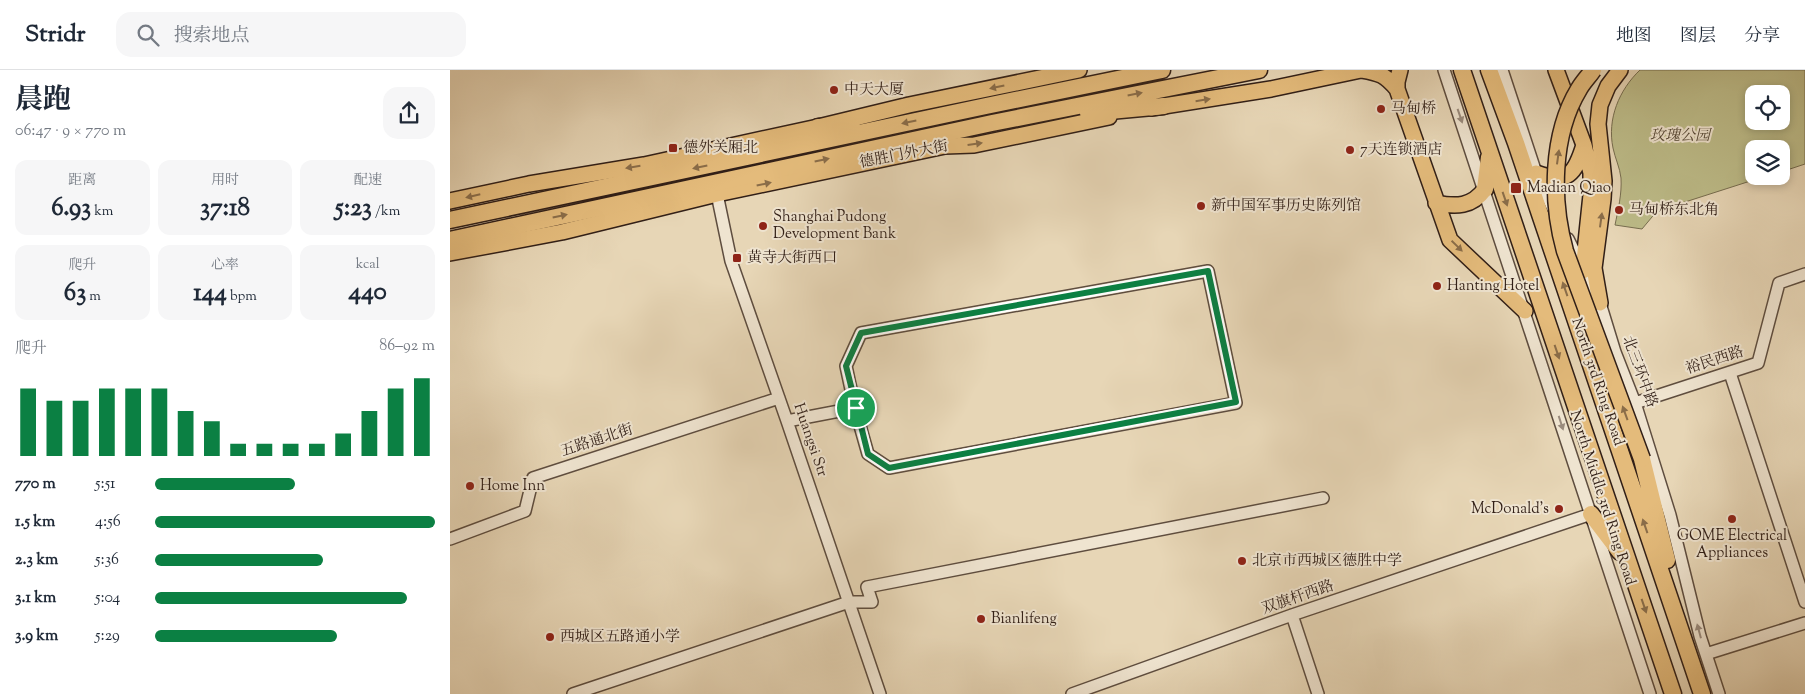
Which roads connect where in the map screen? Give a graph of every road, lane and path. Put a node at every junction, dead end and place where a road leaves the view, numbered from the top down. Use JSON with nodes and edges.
{"nodes":[{"id":1,"x":1079,"y":70,"type":"edge"},
{"id":2,"x":1109,"y":70,"type":"edge"},
{"id":3,"x":1162,"y":70,"type":"edge"},
{"id":4,"x":1259,"y":70,"type":"edge"},
{"id":5,"x":1362,"y":70,"type":"edge"},
{"id":6,"x":1400,"y":70,"type":"edge"},
{"id":7,"x":1444,"y":70,"type":"edge"},
{"id":8,"x":1462,"y":70,"type":"edge"},
{"id":9,"x":1489,"y":70,"type":"edge"},
{"id":10,"x":1502,"y":70,"type":"edge"},
{"id":11,"x":1556,"y":70,"type":"edge"},
{"id":12,"x":1593,"y":70,"type":"edge"},
{"id":13,"x":1620,"y":70,"type":"edge"},
{"id":14,"x":1397,"y":89,"type":"junction"},
{"id":15,"x":986,"y":106,"type":"junction"},
{"id":16,"x":1164,"y":106,"type":"junction"},
{"id":17,"x":992,"y":123,"type":"junction"},
{"id":18,"x":818,"y":127,"type":"junction"},
{"id":19,"x":885,"y":128,"type":"junction"},
{"id":20,"x":1516,"y":143,"type":"junction"},
{"id":21,"x":1584,"y":146,"type":"junction"},
{"id":22,"x":1490,"y":152,"type":"junction"},
{"id":23,"x":1536,"y":173,"type":"junction"},
{"id":24,"x":1484,"y":189,"type":"junction"},
{"id":25,"x":717,"y":194,"type":"junction"},
{"id":26,"x":450,"y":201,"type":"edge"},
{"id":27,"x":1436,"y":203,"type":"junction"},
{"id":28,"x":506,"y":208,"type":"junction"},
{"id":29,"x":450,"y":210,"type":"edge"},
{"id":30,"x":450,"y":220,"type":"edge"},
{"id":31,"x":513,"y":227,"type":"junction"},
{"id":32,"x":450,"y":240,"type":"edge"},
{"id":33,"x":450,"y":248,"type":"edge"},
{"id":34,"x":450,"y":253,"type":"edge"},
{"id":35,"x":1583,"y":271,"type":"junction"},
{"id":36,"x":1805,"y":274,"type":"edge"},
{"id":37,"x":1600,"y":303,"type":"junction"},
{"id":38,"x":1525,"y":310,"type":"junction"},
{"id":39,"x":1730,"y":373,"type":"junction"},
{"id":40,"x":779,"y":398,"type":"junction"},
{"id":41,"x":1635,"y":403,"type":"junction"},
{"id":42,"x":856,"y":408,"type":"junction"},
{"id":43,"x":787,"y":421,"type":"junction"},
{"id":44,"x":1323,"y":498,"type":"dead end"},
{"id":45,"x":1591,"y":514,"type":"junction"},
{"id":46,"x":450,"y":539,"type":"edge"},
{"id":47,"x":1630,"y":565,"type":"junction"},
{"id":48,"x":849,"y":602,"type":"junction"},
{"id":49,"x":1805,"y":602,"type":"edge"},
{"id":50,"x":1292,"y":615,"type":"junction"},
{"id":51,"x":1805,"y":623,"type":"edge"},
{"id":52,"x":1706,"y":654,"type":"junction"},
{"id":53,"x":1689,"y":655,"type":"junction"},
{"id":54,"x":573,"y":694,"type":"edge"},
{"id":55,"x":880,"y":694,"type":"edge"},
{"id":56,"x":1072,"y":694,"type":"edge"},
{"id":57,"x":1318,"y":694,"type":"edge"},
{"id":58,"x":1650,"y":694,"type":"edge"},
{"id":59,"x":1674,"y":694,"type":"edge"},
{"id":60,"x":1702,"y":694,"type":"edge"},
{"id":61,"x":1719,"y":694,"type":"edge"}],
"edges":[{"from":1,"to":18,"type":"main road","one_way":true},
{"from":2,"to":15,"type":"highway"},
{"from":3,"to":15,"type":"highway","name":"德胜门外大街"},
{"from":17,"to":4,"type":"highway","name":"德胜门外大街","one_way":true},
{"from":5,"to":14,"type":"main road"},
{"from":16,"to":5,"type":"main road","name":"德胜门外大街","one_way":true},
{"from":6,"to":14,"type":"main road"},
{"from":7,"to":24,"type":"street","one_way":true},
{"from":8,"to":22,"type":"highway","name":"North 3rd Ring Road"},
{"from":9,"to":20,"type":"highway","name":"North 3rd Ring Road"},
{"from":10,"to":23,"type":"street","name":"北三环中路"},
{"from":11,"to":21,"type":"main road"},
{"from":53,"to":12,"type":"highway","one_way":true,"bridge":true},
{"from":37,"to":13,"type":"main road","one_way":true},
{"from":14,"to":27,"type":"main road"},
{"from":15,"to":19,"type":"highway","name":"德胜门外大街","one_way":true},
{"from":16,"to":17,"type":"highway"},
{"from":25,"to":16,"type":"main road","name":"德胜门外大街","one_way":true},
{"from":31,"to":17,"type":"highway","name":"德胜门外大街","one_way":true},
{"from":18,"to":19,"type":"highway"},
{"from":18,"to":26,"type":"main road","one_way":true},
{"from":19,"to":28,"type":"highway","name":"德胜门外大街","one_way":true},
{"from":20,"to":23,"type":"highway"},
{"from":53,"to":20,"type":"highway","name":"North 3rd Ring Road","one_way":true},
{"from":21,"to":23,"type":"main road"},
{"from":21,"to":35,"type":"main road"},
{"from":22,"to":24,"type":"highway"},
{"from":22,"to":47,"type":"highway","name":"North 3rd Ring Road","one_way":true},
{"from":23,"to":35,"type":"street","name":"北三环中路"},
{"from":24,"to":27,"type":"main road"},
{"from":24,"to":38,"type":"street"},
{"from":25,"to":34,"type":"main road","name":"德胜门外大街"},
{"from":25,"to":40,"type":"street","name":"Huangsi Str"},
{"from":27,"to":38,"type":"main road","one_way":true},
{"from":28,"to":29,"type":"highway"},
{"from":28,"to":30,"type":"highway","name":"德胜门外大街"},
{"from":31,"to":32,"type":"highway","name":"德胜门外大街"},
{"from":31,"to":33,"type":"highway"},
{"from":35,"to":37,"type":"street","name":"北三环中路"},
{"from":36,"to":39,"type":"street","name":"裕民西路"},
{"from":37,"to":41,"type":"street","name":"北三环中路"},
{"from":38,"to":45,"type":"street","name":"North Middle 3rd Ring Road","one_way":true},
{"from":39,"to":41,"type":"street","name":"裕民西路"},
{"from":39,"to":49,"type":"street"},
{"from":40,"to":43,"type":"street","name":"Huangsi Str"},
{"from":40,"to":46,"type":"street","name":"五路通北街"},
{"from":52,"to":41,"type":"street","name":"北三环中路","one_way":true},
{"from":42,"to":42,"type":"street"},
{"from":42,"to":43,"type":"street"},
{"from":43,"to":48,"type":"street","name":"Huangsi Str"},
{"from":44,"to":48,"type":"street"},
{"from":45,"to":47,"type":"highway"},
{"from":45,"to":50,"type":"street","name":"双旗杆西路"},
{"from":45,"to":58,"type":"street","name":"North Middle 3rd Ring Road"},
{"from":47,"to":59,"type":"highway","name":"North 3rd Ring Road","one_way":true},
{"from":48,"to":54,"type":"street"},
{"from":48,"to":55,"type":"street","name":"Huangsi Str"},
{"from":50,"to":56,"type":"street","name":"双旗杆西路"},
{"from":50,"to":57,"type":"street"},
{"from":51,"to":52,"type":"street"},
{"from":52,"to":61,"type":"street","name":"北三环中路"},
{"from":53,"to":60,"type":"highway","name":"North 3rd Ring Road"}]}
